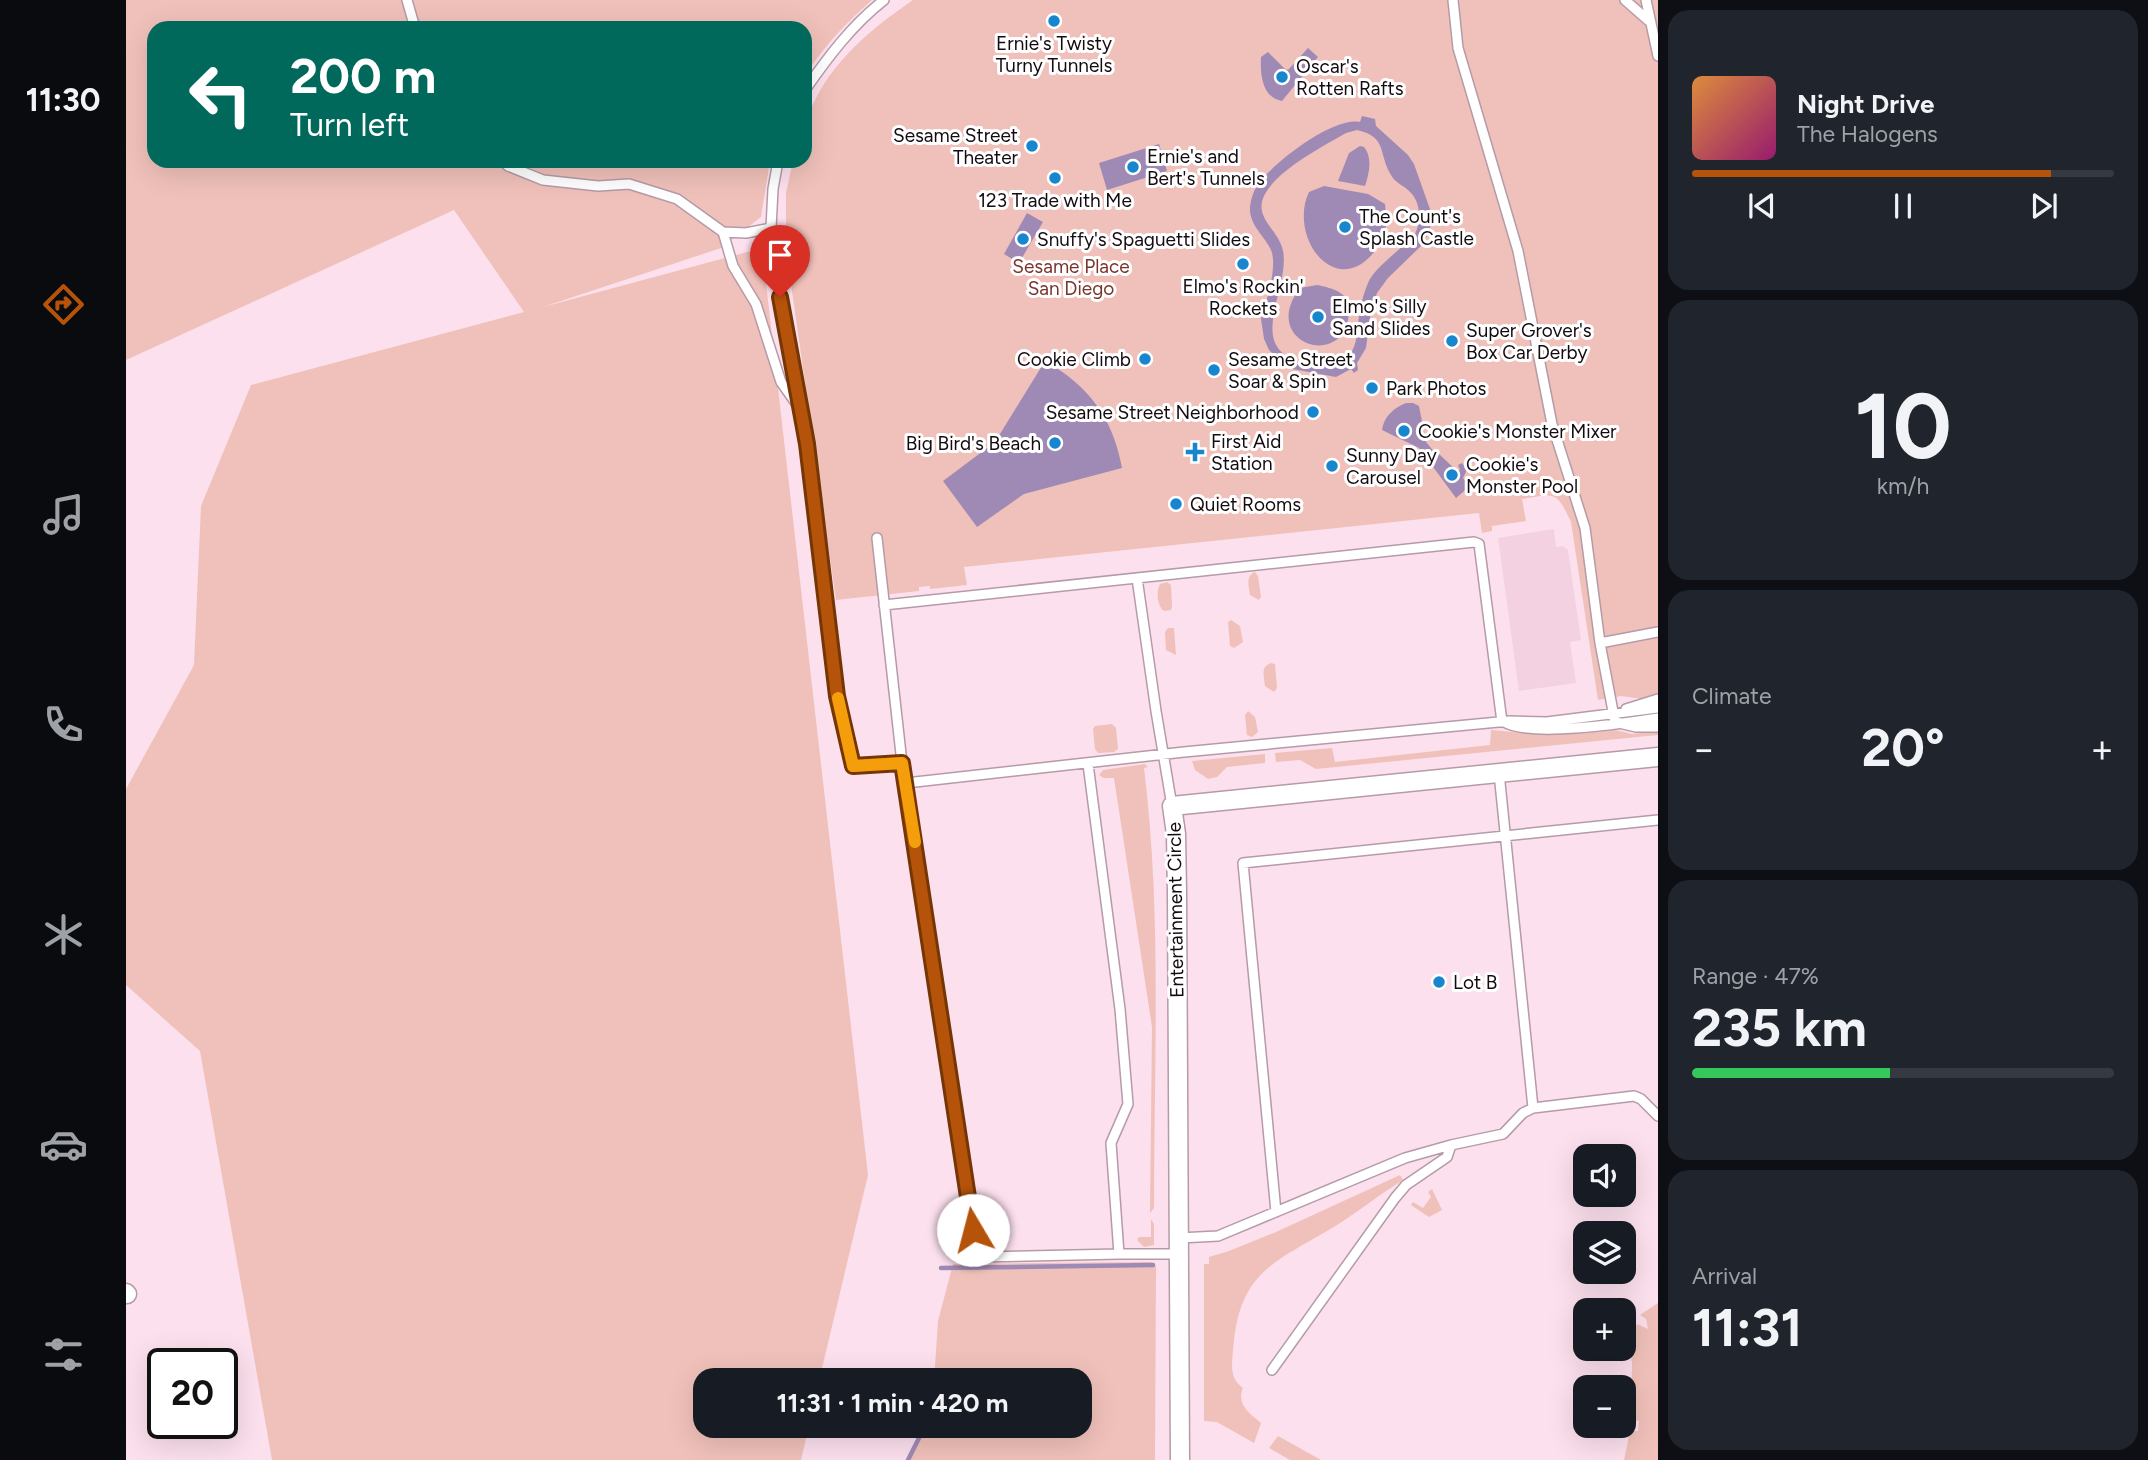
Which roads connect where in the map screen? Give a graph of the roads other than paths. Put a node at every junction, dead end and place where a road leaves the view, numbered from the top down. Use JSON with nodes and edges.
{"nodes":[{"id":1,"x":407,"y":0,"type":"edge"},
{"id":2,"x":884,"y":0,"type":"edge"},
{"id":3,"x":1453,"y":0,"type":"edge"},
{"id":4,"x":1625,"y":0,"type":"edge"},
{"id":5,"x":1646,"y":0,"type":"edge"},
{"id":6,"x":413,"y":21,"type":"edge"},
{"id":7,"x":1650,"y":23,"type":"junction"},
{"id":8,"x":1658,"y":56,"type":"edge"},
{"id":9,"x":812,"y":80,"type":"edge"},
{"id":10,"x":513,"y":168,"type":"edge"},
{"id":11,"x":777,"y":168,"type":"edge"},
{"id":12,"x":771,"y":228,"type":"junction"},
{"id":13,"x":723,"y":233,"type":"junction"},
{"id":14,"x":801,"y":411,"type":"junction"},
{"id":15,"x":877,"y":538,"type":"dead end"},
{"id":16,"x":1137,"y":578,"type":"junction"},
{"id":17,"x":884,"y":604,"type":"junction"},
{"id":18,"x":1658,"y":632,"type":"edge"},
{"id":19,"x":1600,"y":643,"type":"junction"},
{"id":20,"x":1658,"y":699,"type":"edge"},
{"id":21,"x":1658,"y":708,"type":"edge"},
{"id":22,"x":1615,"y":718,"type":"junction"},
{"id":23,"x":1658,"y":718,"type":"edge"},
{"id":24,"x":1502,"y":722,"type":"junction"},
{"id":25,"x":1658,"y":727,"type":"edge"},
{"id":26,"x":1164,"y":755,"type":"junction"},
{"id":27,"x":1658,"y":757,"type":"edge"},
{"id":28,"x":902,"y":763,"type":"junction"},
{"id":29,"x":1088,"y":764,"type":"junction"},
{"id":30,"x":1499,"y":773,"type":"junction"},
{"id":31,"x":906,"y":783,"type":"junction"},
{"id":32,"x":1172,"y":806,"type":"junction"},
{"id":33,"x":1658,"y":820,"type":"edge"},
{"id":34,"x":1505,"y":836,"type":"junction"},
{"id":35,"x":1532,"y":1108,"type":"junction"},
{"id":36,"x":1658,"y":1116,"type":"edge"},
{"id":37,"x":1451,"y":1145,"type":"junction"},
{"id":38,"x":1276,"y":1212,"type":"junction"},
{"id":39,"x":1179,"y":1246,"type":"junction"},
{"id":40,"x":1119,"y":1254,"type":"junction"},
{"id":41,"x":1272,"y":1370,"type":"dead end"},
{"id":42,"x":1180,"y":1460,"type":"edge"}],
"edges":[{"from":1,"to":6,"type":"lane"},
{"from":2,"to":9,"type":"lane"},
{"from":3,"to":19,"type":"lane"},
{"from":4,"to":7,"type":"lane"},
{"from":5,"to":7,"type":"lane"},
{"from":7,"to":8,"type":"lane"},
{"from":10,"to":13,"type":"lane"},
{"from":11,"to":12,"type":"lane"},
{"from":12,"to":13,"type":"lane"},
{"from":12,"to":14,"type":"lane"},
{"from":13,"to":14,"type":"lane"},
{"from":14,"to":28,"type":"lane"},
{"from":15,"to":17,"type":"lane"},
{"from":16,"to":17,"type":"lane"},
{"from":16,"to":24,"type":"lane"},
{"from":16,"to":26,"type":"lane"},
{"from":17,"to":28,"type":"lane"},
{"from":18,"to":19,"type":"lane"},
{"from":19,"to":22,"type":"lane"},
{"from":20,"to":22,"type":"lane"},
{"from":21,"to":22,"type":"lane"},
{"from":22,"to":23,"type":"lane"},
{"from":22,"to":24,"type":"lane"},
{"from":22,"to":25,"type":"lane"},
{"from":24,"to":26,"type":"lane"},
{"from":26,"to":29,"type":"lane"},
{"from":26,"to":32,"type":"lane"},
{"from":27,"to":30,"type":"street","name":"Entertainment Circle"},
{"from":28,"to":31,"type":"lane"},
{"from":29,"to":31,"type":"lane"},
{"from":29,"to":40,"type":"lane"},
{"from":30,"to":32,"type":"street","name":"Entertainment Circle"},
{"from":30,"to":34,"type":"lane"},
{"from":31,"to":40,"type":"lane"},
{"from":32,"to":39,"type":"street","name":"Entertainment Circle"},
{"from":33,"to":34,"type":"lane"},
{"from":34,"to":35,"type":"lane"},
{"from":34,"to":38,"type":"lane"},
{"from":35,"to":36,"type":"lane"},
{"from":35,"to":37,"type":"lane"},
{"from":37,"to":38,"type":"lane"},
{"from":37,"to":41,"type":"lane"},
{"from":38,"to":39,"type":"lane"},
{"from":39,"to":40,"type":"lane"},
{"from":39,"to":42,"type":"street","name":"Entertainment Circle"}]}
